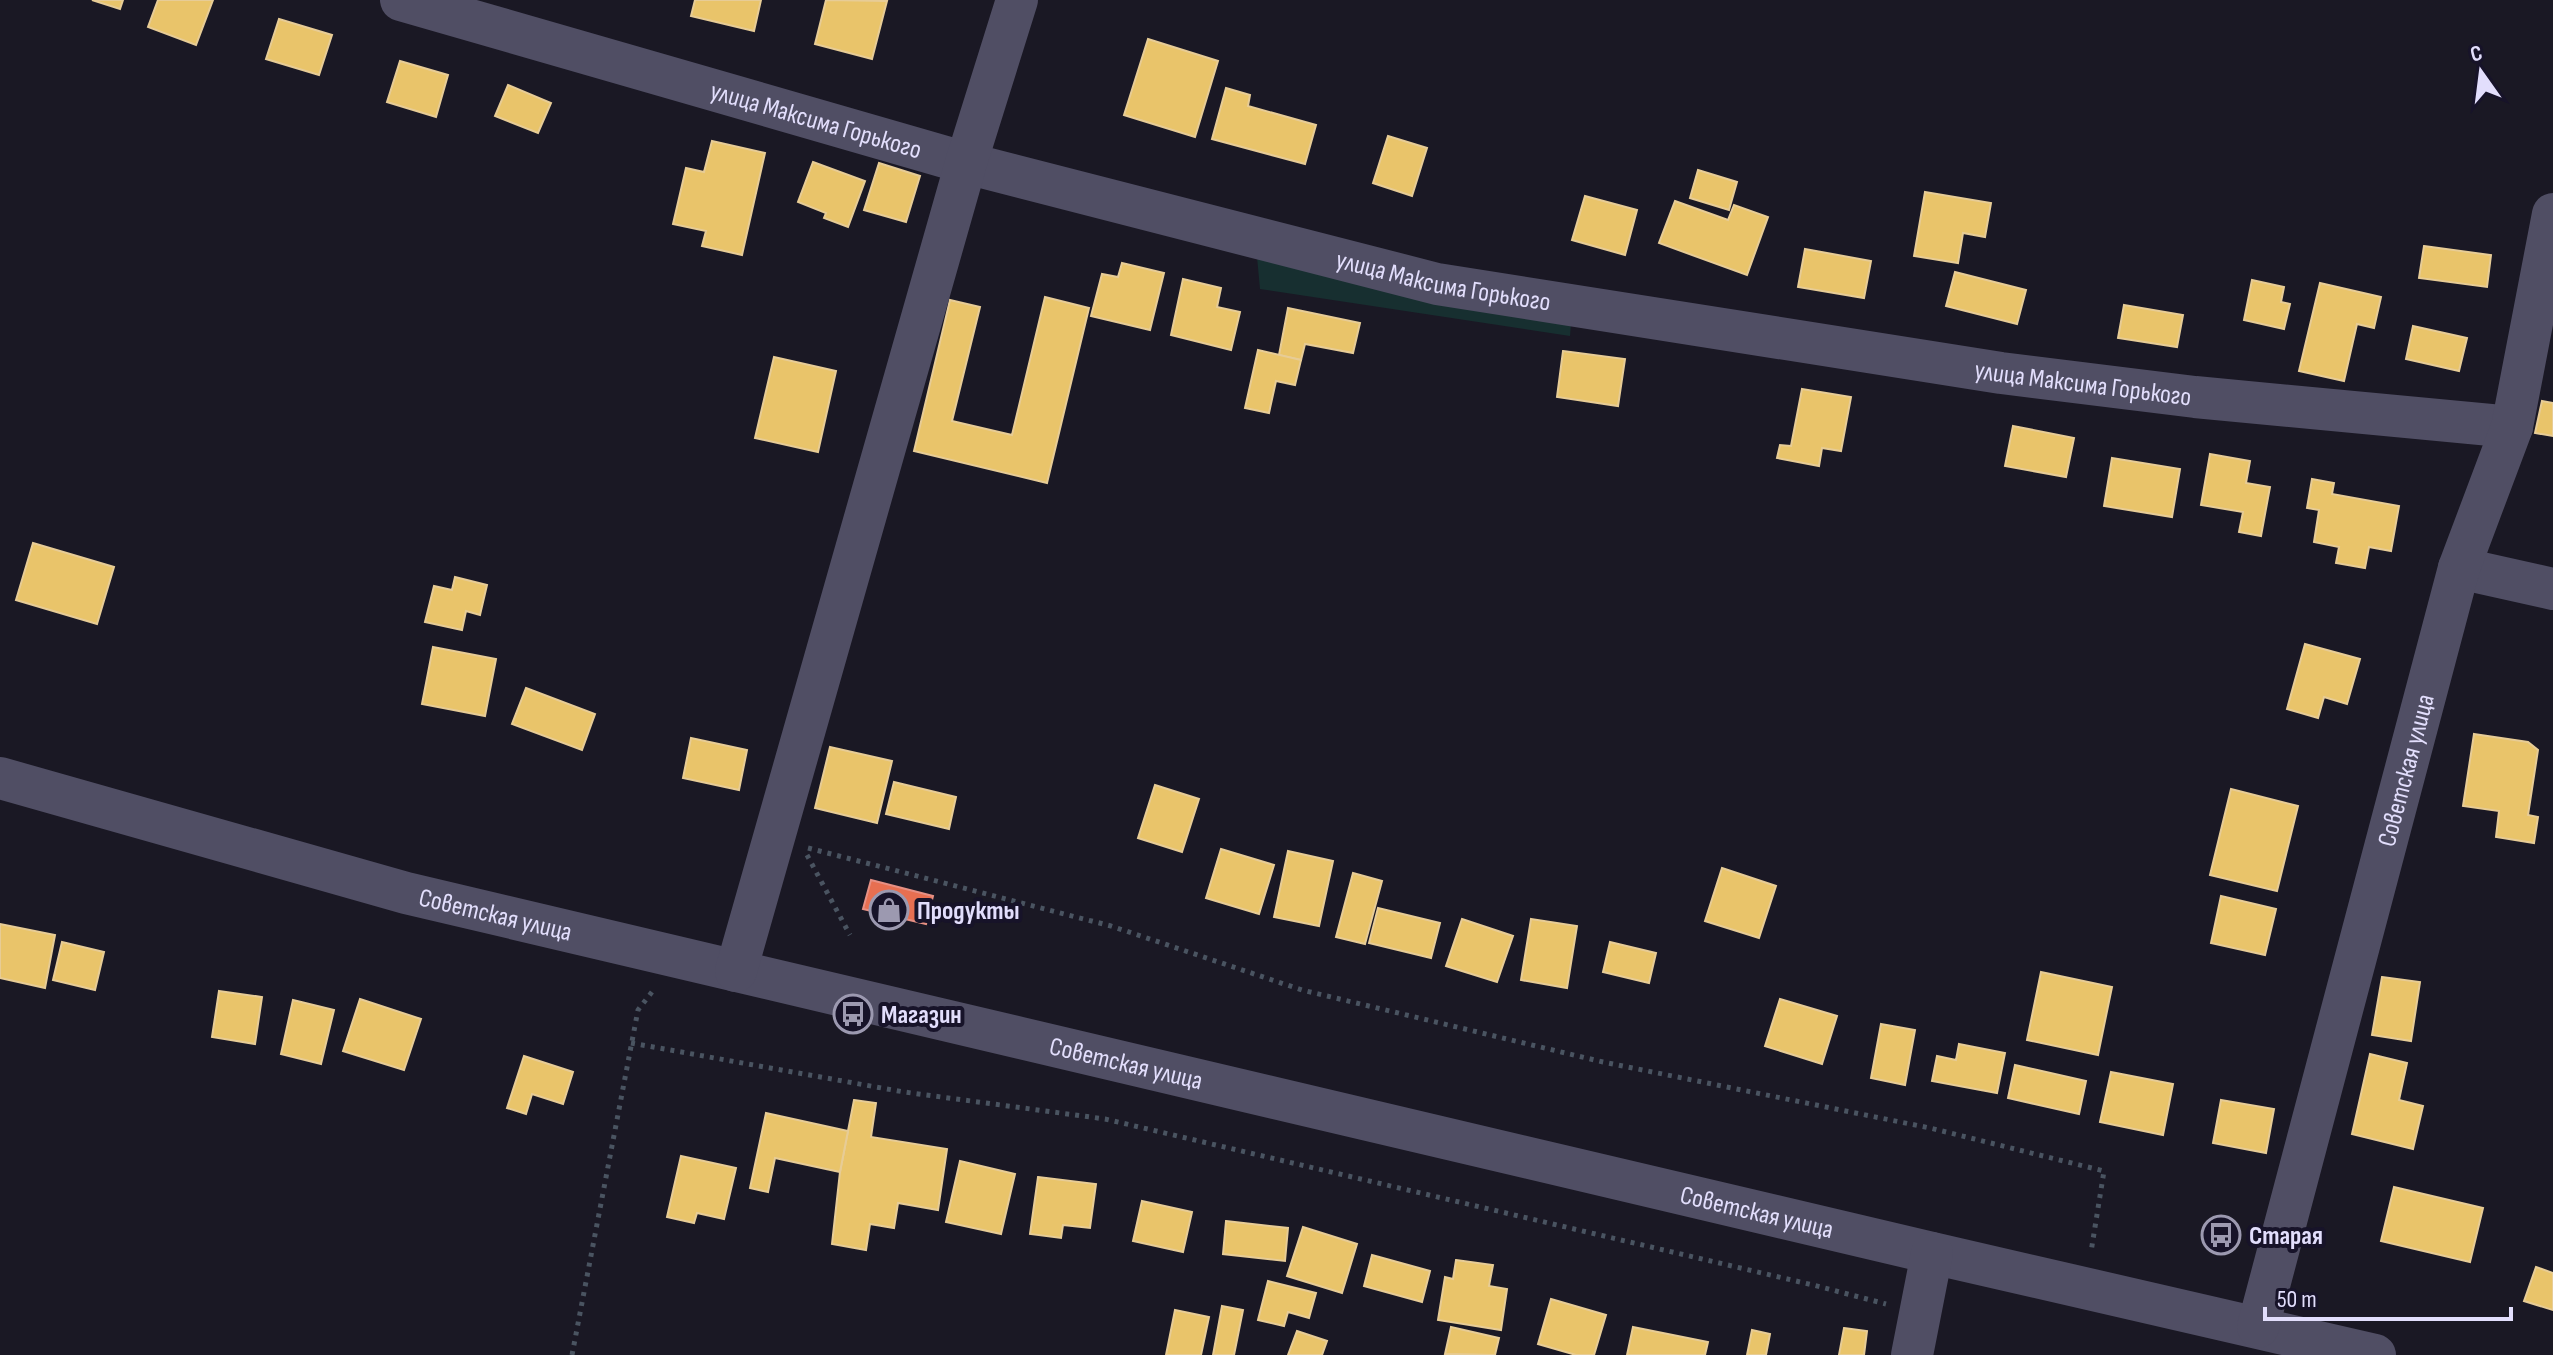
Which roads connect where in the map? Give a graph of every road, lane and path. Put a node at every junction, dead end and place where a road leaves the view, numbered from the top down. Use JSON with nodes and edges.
{"nodes":[{"id":1,"x":401,"y":0,"type":"edge"},
{"id":2,"x":1017,"y":0,"type":"edge"},
{"id":3,"x":966,"y":163,"type":"junction"},
{"id":4,"x":2553,"y":214,"type":"edge"},
{"id":5,"x":2512,"y":427,"type":"junction"},
{"id":6,"x":2459,"y":568,"type":"junction"},
{"id":7,"x":2553,"y":589,"type":"edge"},
{"id":8,"x":0,"y":778,"type":"edge"},
{"id":9,"x":850,"y":935,"type":"dead end"},
{"id":10,"x":681,"y":956,"type":"junction"},
{"id":11,"x":736,"y":971,"type":"junction"},
{"id":12,"x":631,"y":1043,"type":"junction"},
{"id":13,"x":1932,"y":1253,"type":"junction"},
{"id":14,"x":2084,"y":1287,"type":"junction"},
{"id":15,"x":1920,"y":1313,"type":"junction"},
{"id":16,"x":2258,"y":1327,"type":"junction"},
{"id":17,"x":572,"y":1355,"type":"edge"},
{"id":18,"x":1912,"y":1355,"type":"edge"},
{"id":19,"x":2375,"y":1355,"type":"edge"}],
"edges":[{"from":1,"to":3,"type":"street","name":"улица Максима Горького"},
{"from":2,"to":3,"type":"street"},
{"from":3,"to":5,"type":"street","name":"улица Максима Горького"},
{"from":3,"to":11,"type":"street"},
{"from":4,"to":5,"type":"street","name":"Советская улица"},
{"from":5,"to":6,"type":"street","name":"Советская улица"},
{"from":6,"to":7,"type":"street"},
{"from":6,"to":16,"type":"street","name":"Советская улица"},
{"from":8,"to":10,"type":"street","name":"Советская улица"},
{"from":9,"to":14,"type":"path"},
{"from":10,"to":11,"type":"street","name":"Советская улица"},
{"from":10,"to":12,"type":"path"},
{"from":11,"to":13,"type":"street","name":"Советская улица"},
{"from":12,"to":15,"type":"path"},
{"from":12,"to":17,"type":"path"},
{"from":13,"to":14,"type":"street","name":"Советская улица"},
{"from":13,"to":15,"type":"street"},
{"from":14,"to":16,"type":"street","name":"Советская улица"},
{"from":15,"to":18,"type":"street"},
{"from":16,"to":19,"type":"street","name":"Советская улица"}]}
